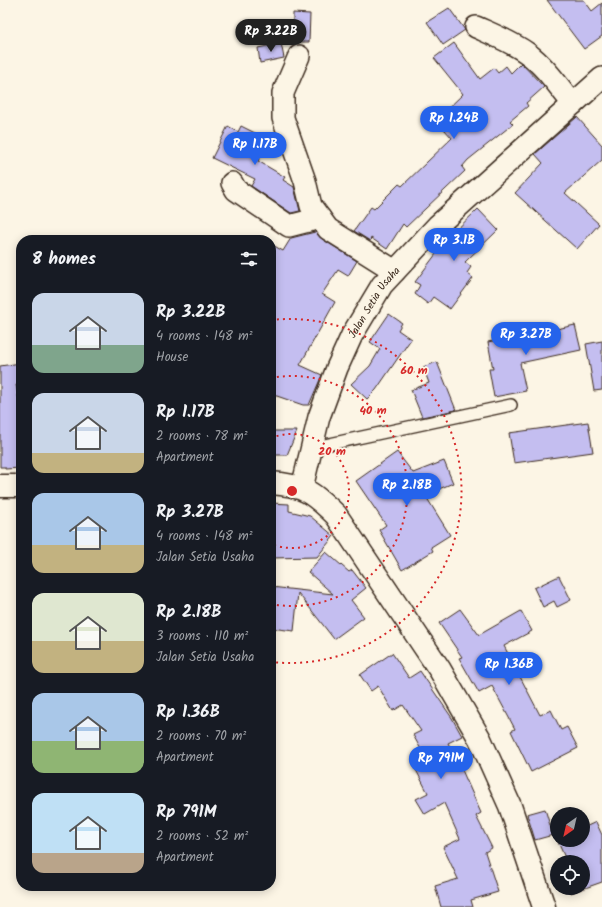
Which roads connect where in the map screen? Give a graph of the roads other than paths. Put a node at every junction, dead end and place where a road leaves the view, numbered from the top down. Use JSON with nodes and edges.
{"nodes":[{"id":1,"x":476,"y":28,"type":"dead end"},
{"id":2,"x":299,"y":56,"type":"dead end"},
{"id":3,"x":602,"y":78,"type":"edge"},
{"id":4,"x":573,"y":104,"type":"junction"},
{"id":5,"x":232,"y":183,"type":"dead end"},
{"id":6,"x":320,"y":218,"type":"junction"},
{"id":7,"x":396,"y":271,"type":"junction"},
{"id":8,"x":511,"y":405,"type":"dead end"},
{"id":9,"x":311,"y":448,"type":"junction"},
{"id":10,"x":276,"y":483,"type":"edge"},
{"id":11,"x":0,"y":486,"type":"edge"},
{"id":12,"x":16,"y":486,"type":"edge"},
{"id":13,"x":302,"y":488,"type":"junction"},
{"id":14,"x":544,"y":907,"type":"edge"}],
"edges":[{"from":1,"to":4,"type":"street"},
{"from":2,"to":6,"type":"street"},
{"from":3,"to":4,"type":"street","name":"Jalan Setia Usaha"},
{"from":4,"to":7,"type":"street","name":"Jalan Setia Usaha"},
{"from":5,"to":6,"type":"street"},
{"from":6,"to":7,"type":"street"},
{"from":7,"to":9,"type":"street","name":"Jalan Setia Usaha"},
{"from":8,"to":9,"type":"lane"},
{"from":9,"to":13,"type":"street","name":"Jalan Setia Usaha"},
{"from":10,"to":13,"type":"street"},
{"from":11,"to":12,"type":"street"},
{"from":13,"to":14,"type":"street"}]}
